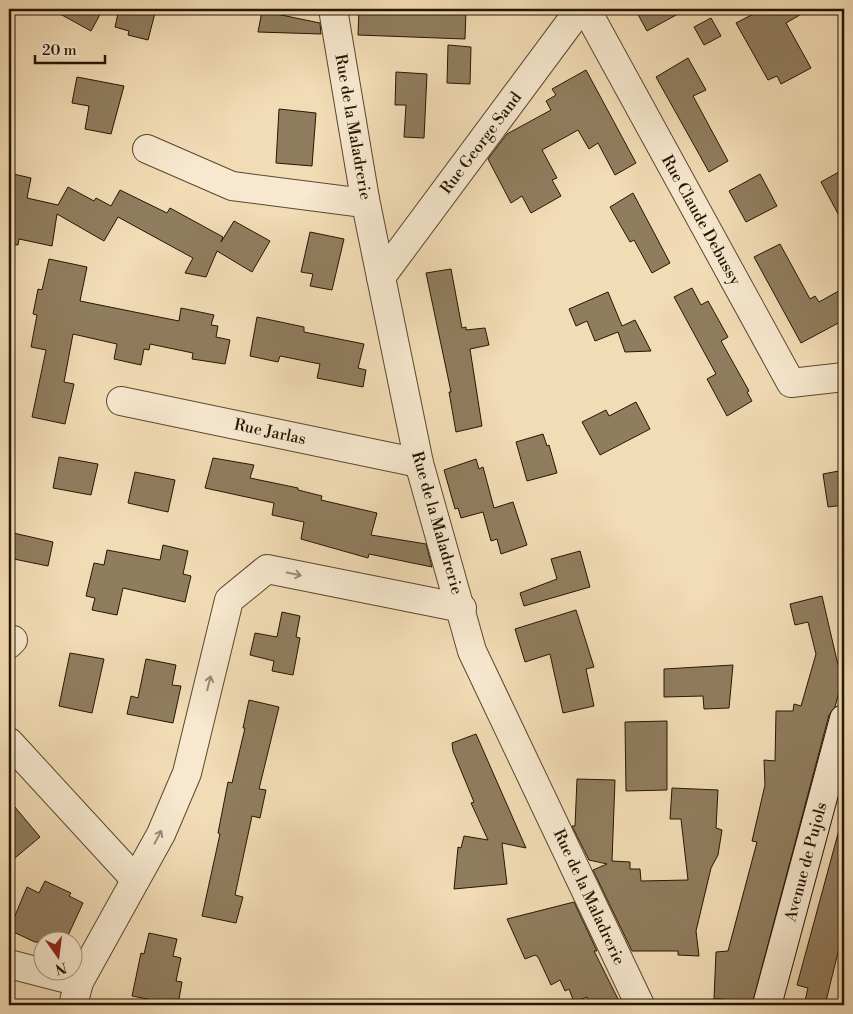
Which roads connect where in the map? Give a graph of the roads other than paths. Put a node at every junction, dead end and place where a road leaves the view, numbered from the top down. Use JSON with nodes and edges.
{"nodes":[{"id":1,"x":333,"y":9,"type":"edge"},
{"id":2,"x":580,"y":9,"type":"edge"},
{"id":3,"x":586,"y":9,"type":"edge"},
{"id":4,"x":147,"y":149,"type":"dead end"},
{"id":5,"x":365,"y":199,"type":"junction"},
{"id":6,"x":381,"y":277,"type":"junction"},
{"id":7,"x":844,"y":378,"type":"edge"},
{"id":8,"x":121,"y":401,"type":"dead end"},
{"id":9,"x":419,"y":463,"type":"junction"},
{"id":10,"x":462,"y":608,"type":"junction"},
{"id":11,"x":844,"y":719,"type":"edge"},
{"id":12,"x":9,"y":742,"type":"edge"},
{"id":13,"x":135,"y":879,"type":"junction"},
{"id":14,"x":9,"y":964,"type":"edge"},
{"id":15,"x":76,"y":994,"type":"edge"},
{"id":16,"x":640,"y":1005,"type":"edge"},
{"id":17,"x":767,"y":1005,"type":"edge"}],
"edges":[{"from":1,"to":5,"type":"street","name":"Rue de la Maladrerie"},
{"from":2,"to":6,"type":"street","name":"Rue George Sand"},
{"from":3,"to":7,"type":"street","name":"Rue Claude Debussy"},
{"from":4,"to":5,"type":"street"},
{"from":5,"to":6,"type":"street","name":"Rue de la Maladrerie"},
{"from":6,"to":9,"type":"street","name":"Rue de la Maladrerie"},
{"from":8,"to":9,"type":"street","name":"Rue Jarlas"},
{"from":9,"to":10,"type":"street","name":"Rue de la Maladrerie"},
{"from":13,"to":10,"type":"street","one_way":true},
{"from":10,"to":16,"type":"street","name":"Rue de la Maladrerie"},
{"from":11,"to":17,"type":"street","name":"Avenue de Pujols"},
{"from":12,"to":13,"type":"street"},
{"from":13,"to":15,"type":"street"},
{"from":14,"to":15,"type":"street"}]}
